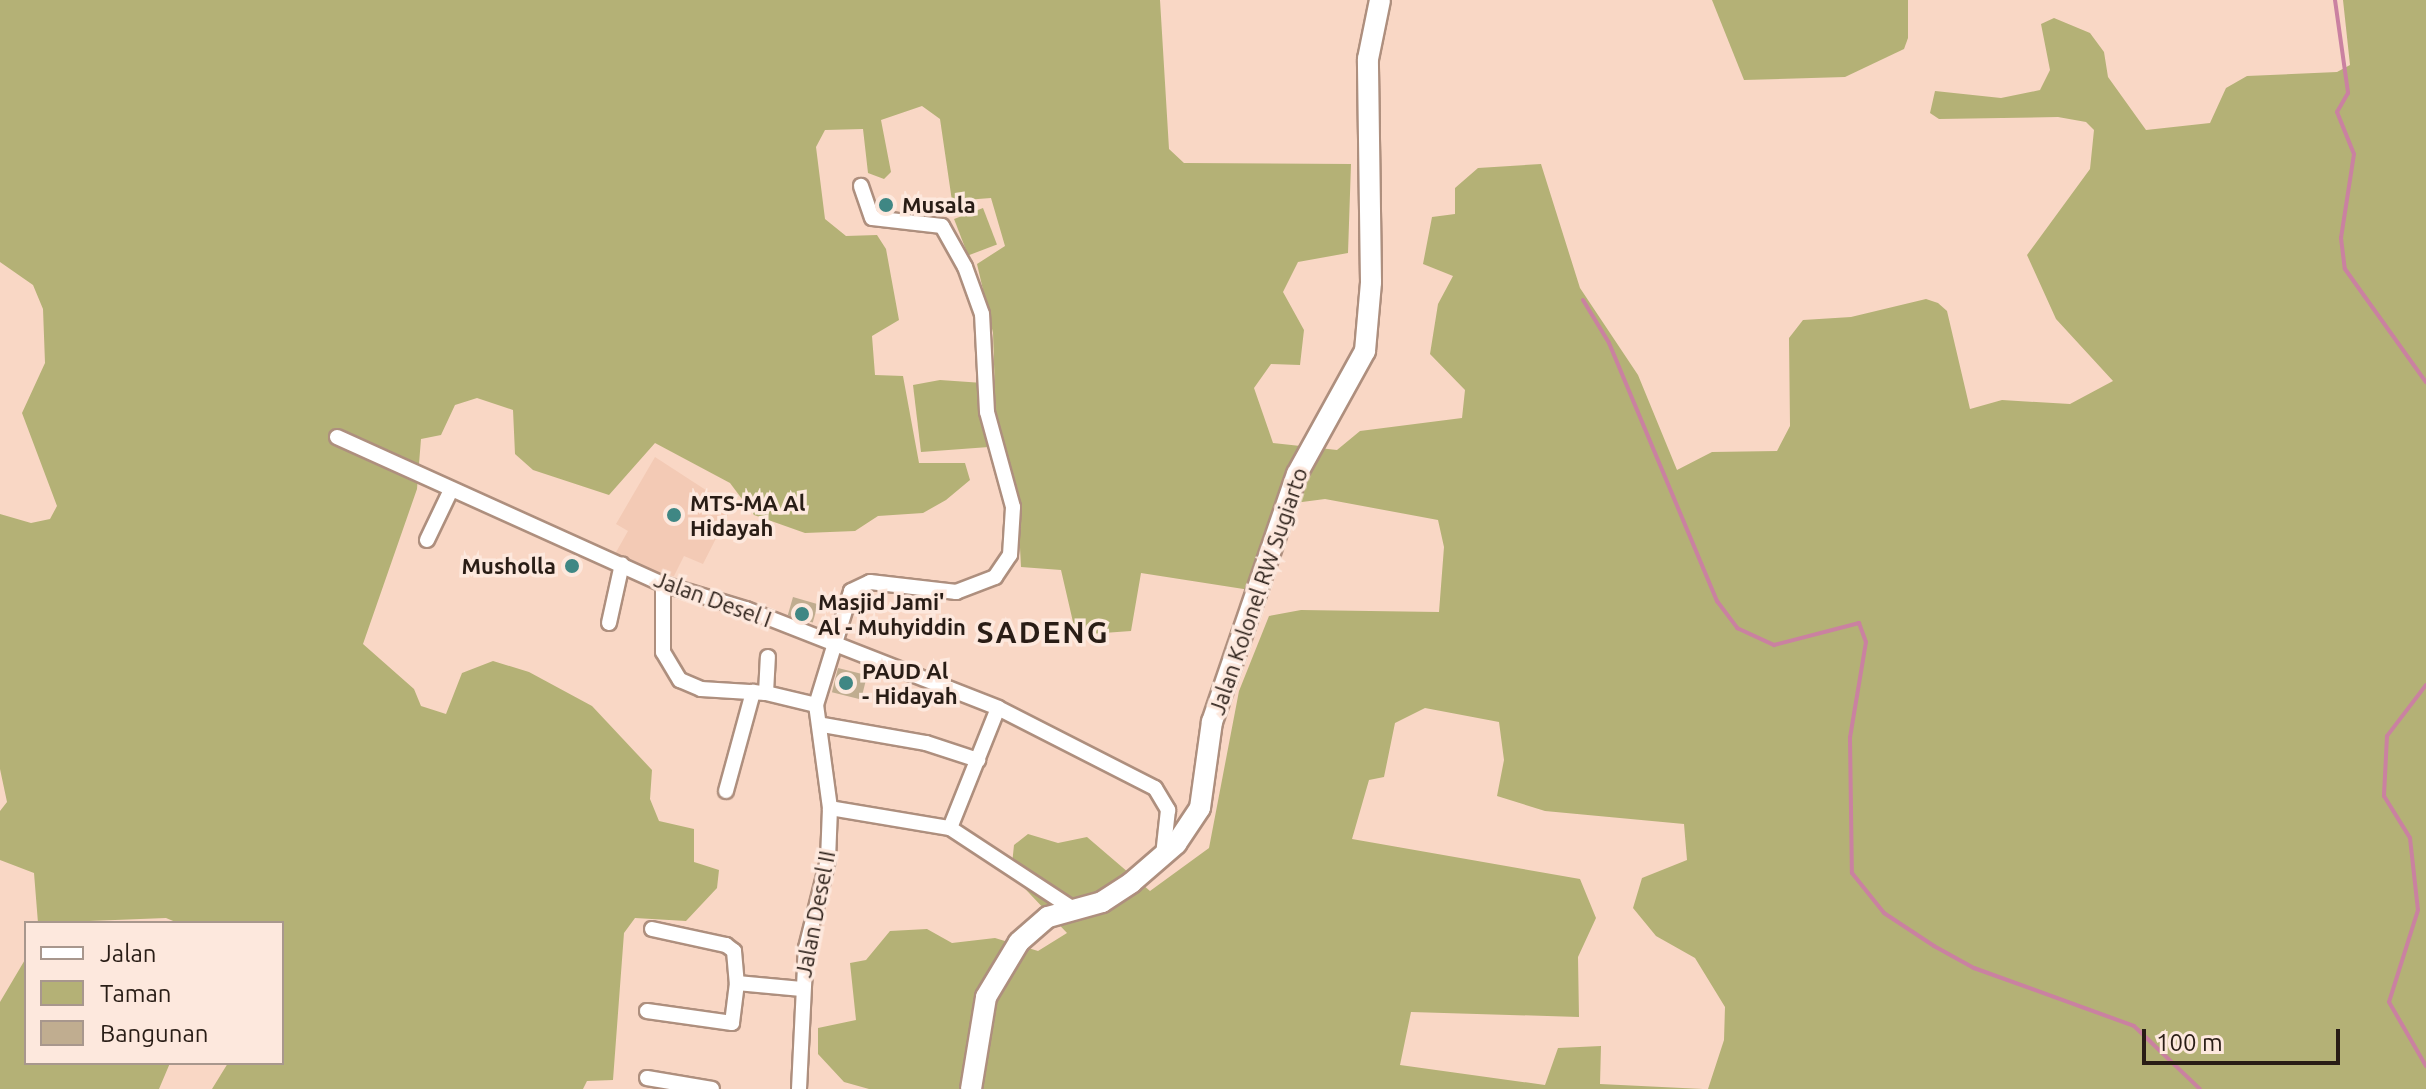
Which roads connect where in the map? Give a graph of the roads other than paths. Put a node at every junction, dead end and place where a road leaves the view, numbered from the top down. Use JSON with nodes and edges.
{"nodes":[{"id":1,"x":1380,"y":0,"type":"edge"},
{"id":2,"x":861,"y":186,"type":"dead end"},
{"id":3,"x":337,"y":437,"type":"dead end"},
{"id":4,"x":451,"y":490,"type":"junction"},
{"id":5,"x":427,"y":540,"type":"dead end"},
{"id":6,"x":622,"y":564,"type":"junction"},
{"id":7,"x":663,"y":584,"type":"junction"},
{"id":8,"x":609,"y":623,"type":"dead end"},
{"id":9,"x":834,"y":647,"type":"junction"},
{"id":10,"x":768,"y":657,"type":"dead end"},
{"id":11,"x":759,"y":693,"type":"junction"},
{"id":12,"x":816,"y":705,"type":"junction"},
{"id":13,"x":998,"y":708,"type":"junction"},
{"id":14,"x":823,"y":725,"type":"junction"},
{"id":15,"x":978,"y":760,"type":"junction"},
{"id":16,"x":726,"y":791,"type":"dead end"},
{"id":17,"x":830,"y":808,"type":"junction"},
{"id":18,"x":950,"y":828,"type":"junction"},
{"id":19,"x":1163,"y":855,"type":"junction"},
{"id":20,"x":1075,"y":910,"type":"junction"},
{"id":21,"x":652,"y":929,"type":"dead end"},
{"id":22,"x":737,"y":983,"type":"junction"},
{"id":23,"x":802,"y":989,"type":"junction"},
{"id":24,"x":647,"y":1011,"type":"dead end"},
{"id":25,"x":647,"y":1078,"type":"dead end"},
{"id":26,"x":712,"y":1089,"type":"edge"},
{"id":27,"x":799,"y":1089,"type":"edge"},
{"id":28,"x":971,"y":1089,"type":"edge"}],
"edges":[{"from":1,"to":19,"type":"main road","name":"Jalan Kolonel RW Sugiarto"},
{"from":2,"to":9,"type":"street"},
{"from":3,"to":4,"type":"street","name":"Jalan Desel I"},
{"from":4,"to":5,"type":"street"},
{"from":4,"to":6,"type":"street","name":"Jalan Desel I"},
{"from":6,"to":7,"type":"street","name":"Jalan Desel I"},
{"from":6,"to":8,"type":"street"},
{"from":7,"to":9,"type":"street","name":"Jalan Desel I"},
{"from":7,"to":11,"type":"street"},
{"from":9,"to":12,"type":"street"},
{"from":9,"to":13,"type":"street","name":"Jalan Desel I"},
{"from":10,"to":11,"type":"street"},
{"from":11,"to":12,"type":"street"},
{"from":11,"to":16,"type":"street"},
{"from":12,"to":14,"type":"street","name":"Jalan Desel II"},
{"from":13,"to":15,"type":"street"},
{"from":13,"to":19,"type":"street","name":"Jalan Desel I"},
{"from":14,"to":15,"type":"street"},
{"from":14,"to":17,"type":"street","name":"Jalan Desel II"},
{"from":15,"to":18,"type":"street"},
{"from":17,"to":18,"type":"street"},
{"from":17,"to":23,"type":"street","name":"Jalan Desel II"},
{"from":18,"to":20,"type":"street"},
{"from":19,"to":20,"type":"main road","name":"Jalan Kolonel RW Sugiarto"},
{"from":20,"to":28,"type":"main road","name":"Jalan Kolonel RW Sugiarto"},
{"from":21,"to":22,"type":"street"},
{"from":22,"to":23,"type":"street"},
{"from":22,"to":24,"type":"street"},
{"from":23,"to":27,"type":"street","name":"Jalan Desel II"},
{"from":25,"to":26,"type":"street"}]}
